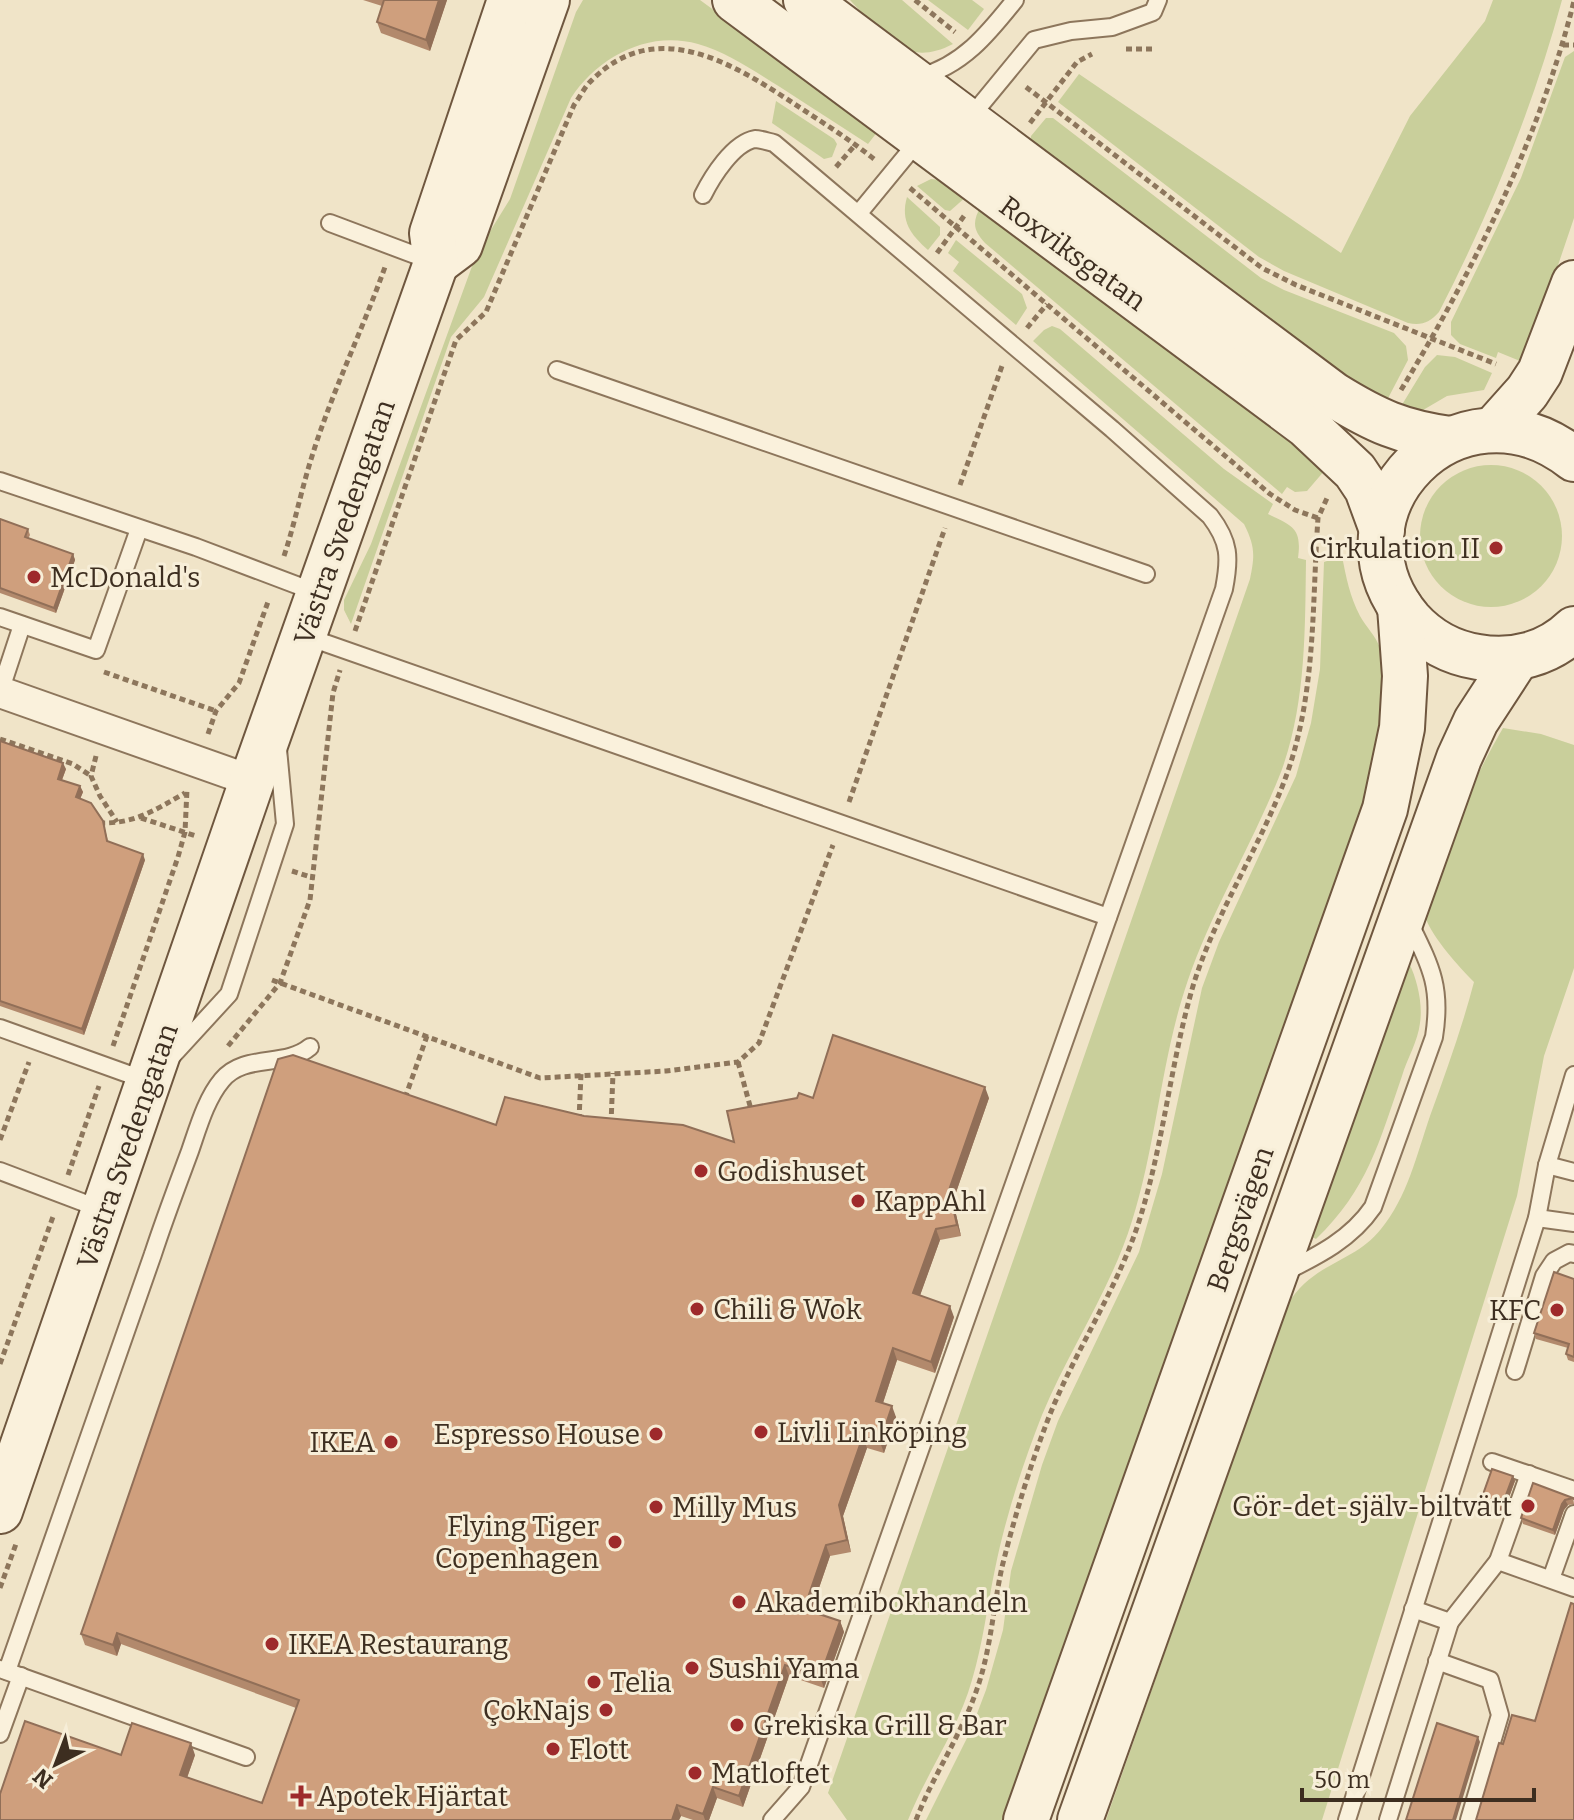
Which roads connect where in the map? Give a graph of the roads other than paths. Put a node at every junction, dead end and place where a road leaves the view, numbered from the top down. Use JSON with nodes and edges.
{"nodes":[{"id":1,"x":510,"y":0,"type":"edge"},
{"id":2,"x":547,"y":0,"type":"edge"},
{"id":3,"x":735,"y":0,"type":"edge"},
{"id":4,"x":806,"y":0,"type":"edge"},
{"id":5,"x":1015,"y":0,"type":"edge"},
{"id":6,"x":1156,"y":6,"type":"edge"},
{"id":7,"x":911,"y":79,"type":"junction"},
{"id":8,"x":946,"y":129,"type":"junction"},
{"id":9,"x":703,"y":195,"type":"dead end"},
{"id":10,"x":859,"y":213,"type":"junction"},
{"id":11,"x":330,"y":223,"type":"dead end"},
{"id":12,"x":436,"y":263,"type":"junction"},
{"id":13,"x":1574,"y":283,"type":"edge"},
{"id":14,"x":557,"y":370,"type":"dead end"},
{"id":15,"x":1494,"y":429,"type":"junction"},
{"id":16,"x":1450,"y":439,"type":"junction"},
{"id":17,"x":1574,"y":459,"type":"edge"},
{"id":18,"x":0,"y":481,"type":"edge"},
{"id":19,"x":139,"y":529,"type":"junction"},
{"id":20,"x":1382,"y":530,"type":"junction"},
{"id":21,"x":1146,"y":574,"type":"dead end"},
{"id":22,"x":318,"y":593,"type":"junction"},
{"id":23,"x":1400,"y":607,"type":"junction"},
{"id":24,"x":0,"y":617,"type":"edge"},
{"id":25,"x":22,"y":625,"type":"junction"},
{"id":26,"x":304,"y":636,"type":"junction"},
{"id":27,"x":1553,"y":645,"type":"edge"},
{"id":28,"x":0,"y":692,"type":"edge"},
{"id":29,"x":275,"y":718,"type":"junction"},
{"id":30,"x":252,"y":781,"type":"junction"},
{"id":31,"x":1403,"y":910,"type":"junction"},
{"id":32,"x":1108,"y":917,"type":"junction"},
{"id":33,"x":0,"y":1028,"type":"edge"},
{"id":34,"x":310,"y":1047,"type":"dead end"},
{"id":35,"x":1574,"y":1075,"type":"edge"},
{"id":36,"x":148,"y":1081,"type":"junction"},
{"id":37,"x":1547,"y":1165,"type":"junction"},
{"id":38,"x":0,"y":1171,"type":"edge"},
{"id":39,"x":1574,"y":1172,"type":"edge"},
{"id":40,"x":105,"y":1210,"type":"junction"},
{"id":41,"x":1537,"y":1218,"type":"junction"},
{"id":42,"x":1574,"y":1223,"type":"edge"},
{"id":43,"x":1574,"y":1254,"type":"edge"},
{"id":44,"x":1272,"y":1279,"type":"junction"},
{"id":45,"x":1515,"y":1371,"type":"dead end"},
{"id":46,"x":1492,"y":1462,"type":"dead end"},
{"id":47,"x":1529,"y":1474,"type":"junction"},
{"id":48,"x":1574,"y":1490,"type":"edge"},
{"id":49,"x":0,"y":1511,"type":"edge"},
{"id":50,"x":1574,"y":1514,"type":"edge"},
{"id":51,"x":1498,"y":1561,"type":"junction"},
{"id":52,"x":1551,"y":1579,"type":"junction"},
{"id":53,"x":1574,"y":1588,"type":"edge"},
{"id":54,"x":1413,"y":1609,"type":"junction"},
{"id":55,"x":1450,"y":1622,"type":"junction"},
{"id":56,"x":1437,"y":1661,"type":"junction"},
{"id":57,"x":9,"y":1672,"type":"edge"},
{"id":58,"x":0,"y":1734,"type":"edge"},
{"id":59,"x":246,"y":1757,"type":"dead end"},
{"id":60,"x":772,"y":1820,"type":"edge"},
{"id":61,"x":1026,"y":1820,"type":"edge"},
{"id":62,"x":1080,"y":1820,"type":"edge"},
{"id":63,"x":1347,"y":1820,"type":"edge"},
{"id":64,"x":1388,"y":1820,"type":"edge"},
{"id":65,"x":1469,"y":1820,"type":"edge"}],
"edges":[{"from":1,"to":12,"type":"street","name":"Västra Svedengatan"},
{"from":2,"to":12,"type":"street","name":"Västra Svedengatan"},
{"from":3,"to":8,"type":"street","name":"Roxviksgatan"},
{"from":4,"to":7,"type":"street","name":"Roxviksgatan"},
{"from":5,"to":7,"type":"lane"},
{"from":6,"to":8,"type":"lane"},
{"from":7,"to":8,"type":"street","name":"Roxviksgatan"},
{"from":8,"to":10,"type":"lane"},
{"from":8,"to":16,"type":"street","name":"Roxviksgatan"},
{"from":8,"to":20,"type":"street","name":"Roxviksgatan"},
{"from":9,"to":10,"type":"lane"},
{"from":10,"to":32,"type":"lane"},
{"from":11,"to":12,"type":"lane"},
{"from":12,"to":22,"type":"street","name":"Västra Svedengatan"},
{"from":13,"to":15,"type":"street"},
{"from":14,"to":21,"type":"lane"},
{"from":15,"to":16,"type":"street"},
{"from":15,"to":17,"type":"street"},
{"from":16,"to":20,"type":"street"},
{"from":18,"to":19,"type":"lane"},
{"from":19,"to":22,"type":"lane"},
{"from":19,"to":25,"type":"lane"},
{"from":20,"to":23,"type":"street"},
{"from":22,"to":26,"type":"street","name":"Västra Svedengatan"},
{"from":23,"to":27,"type":"street"},
{"from":23,"to":61,"type":"street","name":"Bergsvägen"},
{"from":24,"to":25,"type":"lane"},
{"from":25,"to":28,"type":"lane"},
{"from":26,"to":29,"type":"street","name":"Västra Svedengatan"},
{"from":26,"to":32,"type":"lane"},
{"from":27,"to":31,"type":"street","name":"Bergsvägen"},
{"from":28,"to":30,"type":"street"},
{"from":29,"to":30,"type":"street","name":"Västra Svedengatan"},
{"from":29,"to":36,"type":"lane"},
{"from":30,"to":36,"type":"street","name":"Västra Svedengatan"},
{"from":31,"to":44,"type":"street","name":"Bergsvägen"},
{"from":31,"to":44,"type":"lane"},
{"from":32,"to":60,"type":"lane"},
{"from":33,"to":36,"type":"lane"},
{"from":34,"to":57,"type":"lane"},
{"from":35,"to":37,"type":"lane"},
{"from":36,"to":40,"type":"street","name":"Västra Svedengatan"},
{"from":37,"to":39,"type":"lane"},
{"from":37,"to":41,"type":"lane"},
{"from":38,"to":40,"type":"lane"},
{"from":40,"to":49,"type":"street","name":"Västra Svedengatan"},
{"from":41,"to":42,"type":"lane"},
{"from":41,"to":54,"type":"lane"},
{"from":43,"to":45,"type":"lane"},
{"from":44,"to":62,"type":"street","name":"Bergsvägen"},
{"from":46,"to":47,"type":"lane"},
{"from":47,"to":48,"type":"lane"},
{"from":47,"to":51,"type":"lane"},
{"from":50,"to":52,"type":"lane"},
{"from":51,"to":52,"type":"lane"},
{"from":51,"to":55,"type":"lane"},
{"from":52,"to":53,"type":"lane"},
{"from":54,"to":55,"type":"lane"},
{"from":54,"to":63,"type":"lane"},
{"from":55,"to":56,"type":"lane"},
{"from":56,"to":64,"type":"lane"},
{"from":56,"to":65,"type":"lane"},
{"from":57,"to":58,"type":"lane"},
{"from":57,"to":59,"type":"lane"}]}
